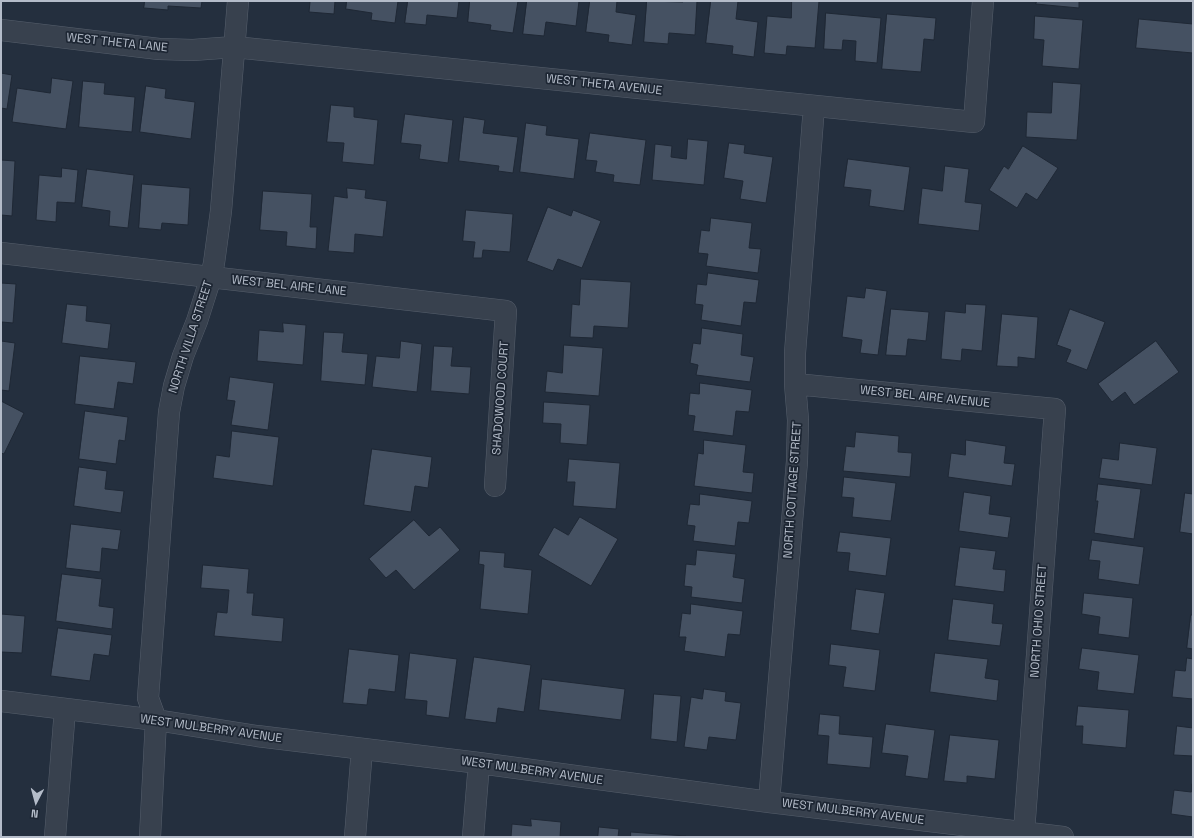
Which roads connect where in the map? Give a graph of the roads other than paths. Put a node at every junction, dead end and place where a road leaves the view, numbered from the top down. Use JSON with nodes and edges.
{"nodes":[{"id":1,"x":238,"y":1,"type":"edge"},
{"id":2,"x":983,"y":1,"type":"edge"},
{"id":3,"x":1,"y":30,"type":"edge"},
{"id":4,"x":234,"y":47,"type":"junction"},
{"id":5,"x":814,"y":106,"type":"junction"},
{"id":6,"x":1,"y":253,"type":"edge"},
{"id":7,"x":210,"y":277,"type":"junction"},
{"id":8,"x":506,"y":311,"type":"joint"},
{"id":9,"x":795,"y":384,"type":"junction"},
{"id":10,"x":1055,"y":409,"type":"joint"},
{"id":11,"x":495,"y":486,"type":"dead end"},
{"id":12,"x":1,"y":701,"type":"edge"},
{"id":13,"x":65,"y":709,"type":"junction"},
{"id":14,"x":156,"y":720,"type":"junction"},
{"id":15,"x":362,"y":749,"type":"junction"},
{"id":16,"x":479,"y":763,"type":"junction"},
{"id":17,"x":769,"y":802,"type":"junction"},
{"id":18,"x":1024,"y":832,"type":"junction"},
{"id":19,"x":55,"y":837,"type":"edge"},
{"id":20,"x":150,"y":837,"type":"edge"},
{"id":21,"x":355,"y":837,"type":"edge"},
{"id":22,"x":473,"y":837,"type":"edge"},
{"id":23,"x":1063,"y":837,"type":"edge"}],
"edges":[{"from":1,"to":4,"type":"street","name":"NORTH VILLA STREET"},
{"from":2,"to":5,"type":"street","name":"WEST THETA AVENUE"},
{"from":3,"to":4,"type":"street","name":"WEST THETA LANE"},
{"from":4,"to":5,"type":"street","name":"WEST THETA AVENUE"},
{"from":4,"to":7,"type":"street","name":"NORTH VILLA STREET"},
{"from":5,"to":9,"type":"street","name":"NORTH COTTAGE STREET"},
{"from":6,"to":7,"type":"street","name":"WEST BEL AIRE LANE"},
{"from":7,"to":8,"type":"street","name":"WEST BEL AIRE LANE"},
{"from":7,"to":14,"type":"street","name":"NORTH VILLA STREET"},
{"from":8,"to":11,"type":"street","name":"SHADOWOOD COURT"},
{"from":9,"to":10,"type":"street","name":"WEST BEL AIRE AVENUE"},
{"from":9,"to":17,"type":"street","name":"NORTH COTTAGE STREET"},
{"from":10,"to":18,"type":"street","name":"NORTH OHIO STREET"},
{"from":12,"to":13,"type":"street","name":"WEST MULBERRY AVENUE"},
{"from":13,"to":14,"type":"street","name":"WEST MULBERRY AVENUE"},
{"from":13,"to":19,"type":"street"},
{"from":14,"to":15,"type":"street","name":"WEST MULBERRY AVENUE"},
{"from":14,"to":20,"type":"street"},
{"from":15,"to":16,"type":"street","name":"WEST MULBERRY AVENUE"},
{"from":15,"to":21,"type":"street"},
{"from":16,"to":17,"type":"street","name":"WEST MULBERRY AVENUE"},
{"from":16,"to":22,"type":"street"},
{"from":17,"to":18,"type":"street","name":"WEST MULBERRY AVENUE"},
{"from":18,"to":23,"type":"street","name":"WEST MULBERRY AVENUE"}]}
